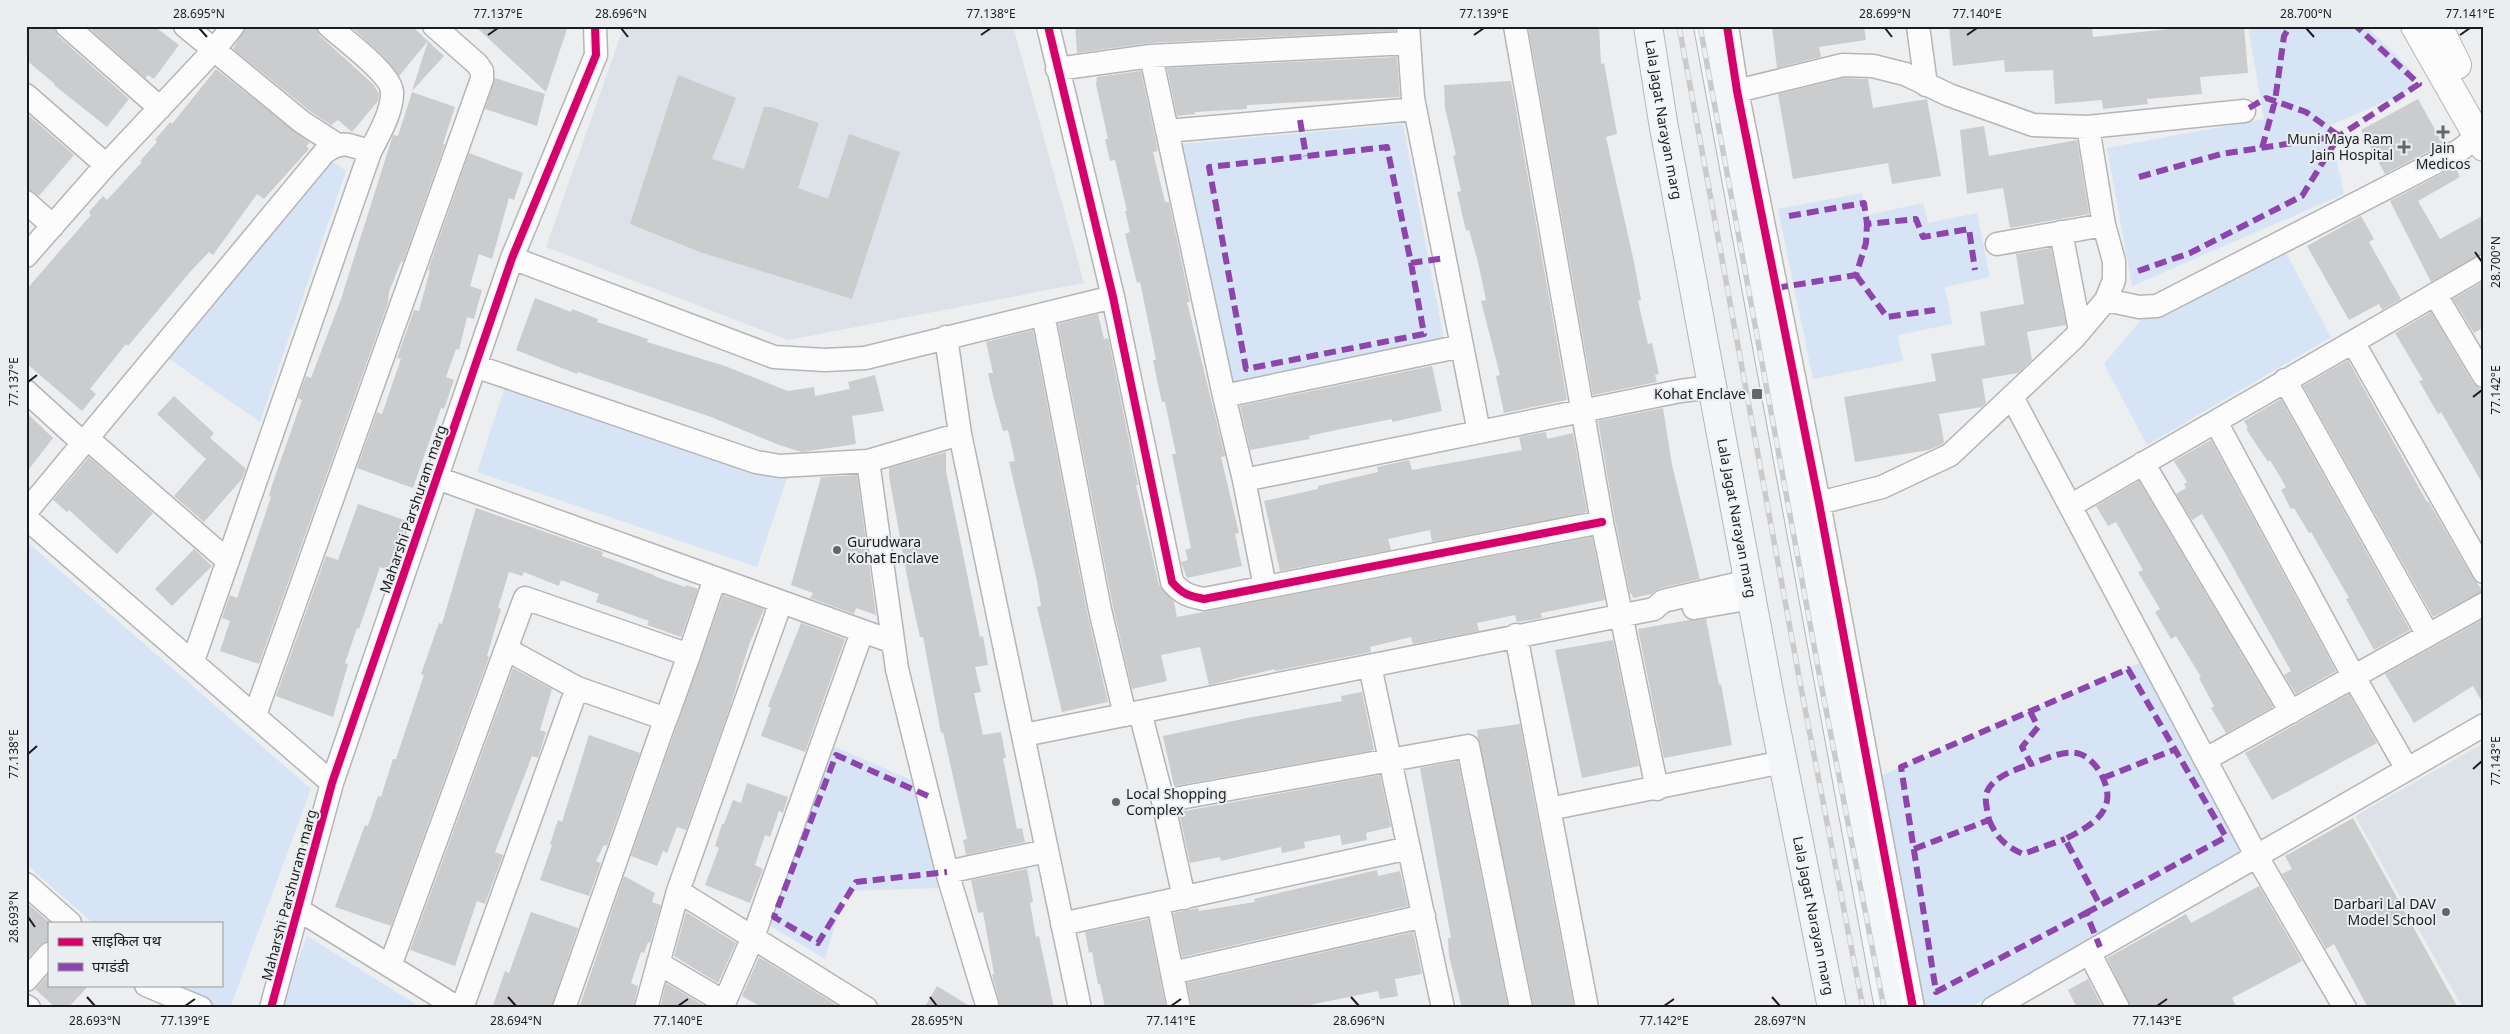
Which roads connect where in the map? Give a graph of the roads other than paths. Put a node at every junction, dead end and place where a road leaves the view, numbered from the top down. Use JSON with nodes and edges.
{"nodes":[{"id":1,"x":67,"y":26,"type":"edge"},
{"id":2,"x":185,"y":26,"type":"edge"},
{"id":3,"x":233,"y":26,"type":"edge"},
{"id":4,"x":329,"y":26,"type":"edge"},
{"id":5,"x":434,"y":26,"type":"edge"},
{"id":6,"x":595,"y":26,"type":"edge"},
{"id":7,"x":1048,"y":26,"type":"edge"},
{"id":8,"x":1515,"y":26,"type":"edge"},
{"id":9,"x":1648,"y":26,"type":"edge"},
{"id":10,"x":1708,"y":26,"type":"edge"},
{"id":11,"x":1727,"y":26,"type":"edge"},
{"id":12,"x":1918,"y":26,"type":"edge"},
{"id":13,"x":2415,"y":26,"type":"edge"},
{"id":14,"x":2438,"y":26,"type":"edge"},
{"id":15,"x":1409,"y":35,"type":"edge"},
{"id":16,"x":214,"y":50,"type":"junction"},
{"id":17,"x":1151,"y":56,"type":"junction"},
{"id":18,"x":1057,"y":69,"type":"junction"},
{"id":19,"x":1926,"y":84,"type":"junction"},
{"id":20,"x":1728,"y":91,"type":"junction"},
{"id":21,"x":26,"y":95,"type":"edge"},
{"id":22,"x":160,"y":108,"type":"junction"},
{"id":23,"x":1415,"y":110,"type":"junction"},
{"id":24,"x":2244,"y":111,"type":"dead end"},
{"id":25,"x":2088,"y":127,"type":"junction"},
{"id":26,"x":1167,"y":131,"type":"junction"},
{"id":27,"x":2482,"y":132,"type":"edge"},
{"id":28,"x":336,"y":144,"type":"junction"},
{"id":29,"x":370,"y":152,"type":"junction"},
{"id":30,"x":106,"y":165,"type":"junction"},
{"id":31,"x":26,"y":202,"type":"edge"},
{"id":32,"x":2104,"y":225,"type":"junction"},
{"id":33,"x":53,"y":226,"type":"junction"},
{"id":34,"x":2061,"y":232,"type":"junction"},
{"id":35,"x":1997,"y":244,"type":"dead end"},
{"id":36,"x":26,"y":256,"type":"edge"},
{"id":37,"x":512,"y":258,"type":"junction"},
{"id":38,"x":2484,"y":266,"type":"edge"},
{"id":39,"x":2435,"y":294,"type":"junction"},
{"id":40,"x":1112,"y":297,"type":"junction"},
{"id":41,"x":2106,"y":300,"type":"junction"},
{"id":42,"x":1043,"y":314,"type":"junction"},
{"id":43,"x":2080,"y":331,"type":"junction"},
{"id":44,"x":946,"y":337,"type":"junction"},
{"id":45,"x":2352,"y":342,"type":"junction"},
{"id":46,"x":1462,"y":346,"type":"junction"},
{"id":47,"x":475,"y":366,"type":"junction"},
{"id":48,"x":2484,"y":376,"type":"edge"},
{"id":49,"x":2285,"y":380,"type":"junction"},
{"id":50,"x":1712,"y":387,"type":"junction"},
{"id":51,"x":26,"y":391,"type":"edge"},
{"id":52,"x":1224,"y":396,"type":"junction"},
{"id":53,"x":2012,"y":397,"type":"junction"},
{"id":54,"x":1583,"y":410,"type":"junction"},
{"id":55,"x":2216,"y":422,"type":"junction"},
{"id":56,"x":1479,"y":432,"type":"junction"},
{"id":57,"x":960,"y":434,"type":"junction"},
{"id":58,"x":86,"y":442,"type":"junction"},
{"id":59,"x":868,"y":462,"type":"junction"},
{"id":60,"x":2144,"y":463,"type":"junction"},
{"id":61,"x":437,"y":478,"type":"junction"},
{"id":62,"x":1244,"y":480,"type":"junction"},
{"id":63,"x":1807,"y":504,"type":"junction"},
{"id":64,"x":2070,"y":506,"type":"junction"},
{"id":65,"x":26,"y":512,"type":"edge"},
{"id":66,"x":26,"y":518,"type":"edge"},
{"id":67,"x":1602,"y":522,"type":"junction"},
{"id":68,"x":228,"y":561,"type":"junction"},
{"id":69,"x":2484,"y":572,"type":"edge"},
{"id":70,"x":715,"y":578,"type":"junction"},
{"id":71,"x":1265,"y":587,"type":"junction"},
{"id":72,"x":1750,"y":589,"type":"junction"},
{"id":73,"x":781,"y":602,"type":"junction"},
{"id":74,"x":2484,"y":604,"type":"edge"},
{"id":75,"x":1623,"y":615,"type":"junction"},
{"id":76,"x":862,"y":632,"type":"junction"},
{"id":77,"x":1516,"y":635,"type":"junction"},
{"id":78,"x":2428,"y":635,"type":"junction"},
{"id":79,"x":893,"y":642,"type":"junction"},
{"id":80,"x":506,"y":649,"type":"junction"},
{"id":81,"x":689,"y":656,"type":"junction"},
{"id":82,"x":193,"y":661,"type":"junction"},
{"id":83,"x":1370,"y":666,"type":"junction"},
{"id":84,"x":2354,"y":676,"type":"junction"},
{"id":85,"x":577,"y":688,"type":"junction"},
{"id":86,"x":2291,"y":712,"type":"junction"},
{"id":87,"x":1132,"y":713,"type":"junction"},
{"id":88,"x":255,"y":715,"type":"junction"},
{"id":89,"x":667,"y":715,"type":"junction"},
{"id":90,"x":2484,"y":725,"type":"edge"},
{"id":91,"x":1024,"y":735,"type":"junction"},
{"id":92,"x":1390,"y":759,"type":"junction"},
{"id":93,"x":2206,"y":759,"type":"junction"},
{"id":94,"x":1783,"y":762,"type":"junction"},
{"id":95,"x":2407,"y":769,"type":"junction"},
{"id":96,"x":332,"y":783,"type":"junction"},
{"id":97,"x":1657,"y":788,"type":"junction"},
{"id":98,"x":1163,"y":801,"type":"junction"},
{"id":99,"x":1549,"y":808,"type":"junction"},
{"id":100,"x":1409,"y":848,"type":"junction"},
{"id":101,"x":1047,"y":851,"type":"junction"},
{"id":102,"x":2256,"y":854,"type":"junction"},
{"id":103,"x":946,"y":872,"type":"junction"},
{"id":104,"x":26,"y":884,"type":"edge"},
{"id":105,"x":678,"y":891,"type":"junction"},
{"id":106,"x":1184,"y":898,"type":"junction"},
{"id":107,"x":1158,"y":903,"type":"junction"},
{"id":108,"x":299,"y":910,"type":"junction"},
{"id":109,"x":1424,"y":916,"type":"junction"},
{"id":110,"x":69,"y":922,"type":"edge"},
{"id":111,"x":1062,"y":924,"type":"junction"},
{"id":112,"x":753,"y":937,"type":"junction"},
{"id":113,"x":2090,"y":954,"type":"junction"},
{"id":114,"x":48,"y":955,"type":"edge"},
{"id":115,"x":658,"y":963,"type":"junction"},
{"id":116,"x":390,"y":966,"type":"junction"},
{"id":117,"x":1172,"y":973,"type":"junction"},
{"id":118,"x":26,"y":980,"type":"edge"},
{"id":119,"x":153,"y":995,"type":"edge"},
{"id":120,"x":723,"y":1005,"type":"edge"},
{"id":121,"x":200,"y":1008,"type":"edge"},
{"id":122,"x":271,"y":1008,"type":"edge"},
{"id":123,"x":458,"y":1008,"type":"edge"},
{"id":124,"x":462,"y":1008,"type":"edge"},
{"id":125,"x":564,"y":1008,"type":"edge"},
{"id":126,"x":646,"y":1008,"type":"edge"},
{"id":127,"x":866,"y":1008,"type":"edge"},
{"id":128,"x":988,"y":1008,"type":"edge"},
{"id":129,"x":1080,"y":1008,"type":"edge"},
{"id":130,"x":1179,"y":1008,"type":"edge"},
{"id":131,"x":1443,"y":1008,"type":"edge"},
{"id":132,"x":1521,"y":1008,"type":"edge"},
{"id":133,"x":1588,"y":1008,"type":"edge"},
{"id":134,"x":1832,"y":1008,"type":"edge"},
{"id":135,"x":1889,"y":1008,"type":"edge"},
{"id":136,"x":1913,"y":1008,"type":"edge"},
{"id":137,"x":1993,"y":1008,"type":"edge"},
{"id":138,"x":2118,"y":1008,"type":"edge"},
{"id":139,"x":2345,"y":1008,"type":"edge"}],
"edges":[{"from":1,"to":22,"type":"street"},
{"from":2,"to":16,"type":"street"},
{"from":3,"to":16,"type":"street"},
{"from":4,"to":29,"type":"street"},
{"from":5,"to":88,"type":"street"},
{"from":6,"to":37,"type":"street","name":"Maharshi Parshuram marg"},
{"from":7,"to":18,"type":"street"},
{"from":8,"to":54,"type":"street"},
{"from":9,"to":50,"type":"main road","name":"Lala Jagat Narayan marg"},
{"from":10,"to":20,"type":"main road"},
{"from":11,"to":20,"type":"street"},
{"from":12,"to":19,"type":"street"},
{"from":13,"to":27,"type":"street"},
{"from":14,"to":27,"type":"street"},
{"from":15,"to":17,"type":"street"},
{"from":15,"to":23,"type":"street"},
{"from":16,"to":22,"type":"street"},
{"from":16,"to":28,"type":"street"},
{"from":17,"to":18,"type":"street"},
{"from":17,"to":26,"type":"street"},
{"from":18,"to":40,"type":"street"},
{"from":19,"to":20,"type":"street"},
{"from":19,"to":25,"type":"street"},
{"from":20,"to":63,"type":"main road"},
{"from":21,"to":30,"type":"street"},
{"from":22,"to":30,"type":"street"},
{"from":23,"to":26,"type":"street"},
{"from":23,"to":46,"type":"street"},
{"from":24,"to":25,"type":"street"},
{"from":25,"to":32,"type":"street"},
{"from":26,"to":52,"type":"street"},
{"from":27,"to":41,"type":"street"},
{"from":28,"to":29,"type":"street"},
{"from":28,"to":58,"type":"street"},
{"from":29,"to":68,"type":"street"},
{"from":30,"to":33,"type":"street"},
{"from":31,"to":33,"type":"street"},
{"from":32,"to":34,"type":"street"},
{"from":32,"to":41,"type":"street"},
{"from":33,"to":36,"type":"street"},
{"from":34,"to":35,"type":"street"},
{"from":34,"to":43,"type":"street"},
{"from":37,"to":44,"type":"street"},
{"from":37,"to":47,"type":"street","name":"Maharshi Parshuram marg"},
{"from":38,"to":39,"type":"street"},
{"from":39,"to":45,"type":"street"},
{"from":39,"to":48,"type":"street"},
{"from":40,"to":42,"type":"street"},
{"from":40,"to":71,"type":"street"},
{"from":41,"to":43,"type":"street"},
{"from":42,"to":44,"type":"street"},
{"from":42,"to":87,"type":"street"},
{"from":43,"to":53,"type":"street"},
{"from":44,"to":57,"type":"street"},
{"from":45,"to":49,"type":"street"},
{"from":45,"to":69,"type":"street"},
{"from":46,"to":52,"type":"street"},
{"from":46,"to":56,"type":"street"},
{"from":47,"to":59,"type":"street"},
{"from":47,"to":61,"type":"street","name":"Maharshi Parshuram marg"},
{"from":49,"to":55,"type":"street"},
{"from":49,"to":78,"type":"street"},
{"from":50,"to":54,"type":"street"},
{"from":50,"to":72,"type":"main road","name":"Lala Jagat Narayan marg"},
{"from":51,"to":58,"type":"street"},
{"from":52,"to":62,"type":"street"},
{"from":53,"to":63,"type":"street"},
{"from":53,"to":64,"type":"street"},
{"from":54,"to":56,"type":"street"},
{"from":54,"to":67,"type":"street"},
{"from":55,"to":60,"type":"street"},
{"from":55,"to":84,"type":"street"},
{"from":56,"to":62,"type":"street"},
{"from":57,"to":59,"type":"street"},
{"from":57,"to":91,"type":"street"},
{"from":58,"to":65,"type":"street"},
{"from":58,"to":68,"type":"street"},
{"from":59,"to":79,"type":"street"},
{"from":60,"to":64,"type":"street"},
{"from":60,"to":86,"type":"street"},
{"from":61,"to":70,"type":"street"},
{"from":61,"to":96,"type":"street","name":"Maharshi Parshuram marg"},
{"from":62,"to":71,"type":"street"},
{"from":63,"to":135,"type":"main road"},
{"from":63,"to":136,"type":"street"},
{"from":64,"to":93,"type":"street"},
{"from":66,"to":82,"type":"street"},
{"from":67,"to":71,"type":"street"},
{"from":67,"to":75,"type":"street"},
{"from":68,"to":82,"type":"street"},
{"from":70,"to":73,"type":"street"},
{"from":70,"to":81,"type":"street"},
{"from":72,"to":75,"type":"street"},
{"from":72,"to":94,"type":"main road","name":"Lala Jagat Narayan marg"},
{"from":73,"to":76,"type":"street"},
{"from":73,"to":105,"type":"street"},
{"from":74,"to":78,"type":"street"},
{"from":75,"to":77,"type":"street"},
{"from":75,"to":97,"type":"street"},
{"from":76,"to":79,"type":"street"},
{"from":76,"to":112,"type":"street"},
{"from":77,"to":83,"type":"street"},
{"from":77,"to":99,"type":"street"},
{"from":78,"to":84,"type":"street"},
{"from":79,"to":103,"type":"street"},
{"from":80,"to":81,"type":"street"},
{"from":80,"to":85,"type":"street"},
{"from":80,"to":116,"type":"street"},
{"from":81,"to":89,"type":"street"},
{"from":82,"to":88,"type":"street"},
{"from":83,"to":87,"type":"street"},
{"from":83,"to":92,"type":"street"},
{"from":84,"to":86,"type":"street"},
{"from":84,"to":95,"type":"street"},
{"from":85,"to":89,"type":"street"},
{"from":85,"to":124,"type":"street"},
{"from":86,"to":93,"type":"street"},
{"from":87,"to":91,"type":"street"},
{"from":87,"to":98,"type":"street"},
{"from":88,"to":96,"type":"street"},
{"from":89,"to":125,"type":"street"},
{"from":90,"to":95,"type":"street"},
{"from":91,"to":101,"type":"street"},
{"from":92,"to":98,"type":"street"},
{"from":92,"to":100,"type":"street"},
{"from":92,"to":132,"type":"street"},
{"from":93,"to":102,"type":"street"},
{"from":94,"to":97,"type":"street"},
{"from":94,"to":134,"type":"main road","name":"Lala Jagat Narayan marg"},
{"from":95,"to":102,"type":"street"},
{"from":96,"to":108,"type":"street","name":"Maharshi Parshuram marg"},
{"from":97,"to":99,"type":"street"},
{"from":98,"to":106,"type":"street"},
{"from":99,"to":133,"type":"street"},
{"from":100,"to":106,"type":"street"},
{"from":100,"to":109,"type":"street"},
{"from":101,"to":103,"type":"street"},
{"from":101,"to":111,"type":"street"},
{"from":102,"to":113,"type":"street"},
{"from":102,"to":139,"type":"street"},
{"from":103,"to":128,"type":"street"},
{"from":104,"to":110,"type":"street"},
{"from":105,"to":112,"type":"street"},
{"from":105,"to":115,"type":"street"},
{"from":106,"to":107,"type":"street"},
{"from":107,"to":111,"type":"street"},
{"from":107,"to":117,"type":"street"},
{"from":108,"to":116,"type":"street"},
{"from":108,"to":122,"type":"street","name":"Maharshi Parshuram marg"},
{"from":109,"to":117,"type":"street"},
{"from":109,"to":131,"type":"street"},
{"from":111,"to":129,"type":"street"},
{"from":112,"to":120,"type":"street"},
{"from":112,"to":127,"type":"street"},
{"from":113,"to":137,"type":"street"},
{"from":113,"to":138,"type":"street"},
{"from":114,"to":118,"type":"street"},
{"from":115,"to":120,"type":"street"},
{"from":115,"to":126,"type":"street"},
{"from":116,"to":123,"type":"street"},
{"from":117,"to":130,"type":"street"},
{"from":119,"to":121,"type":"street"}]}
